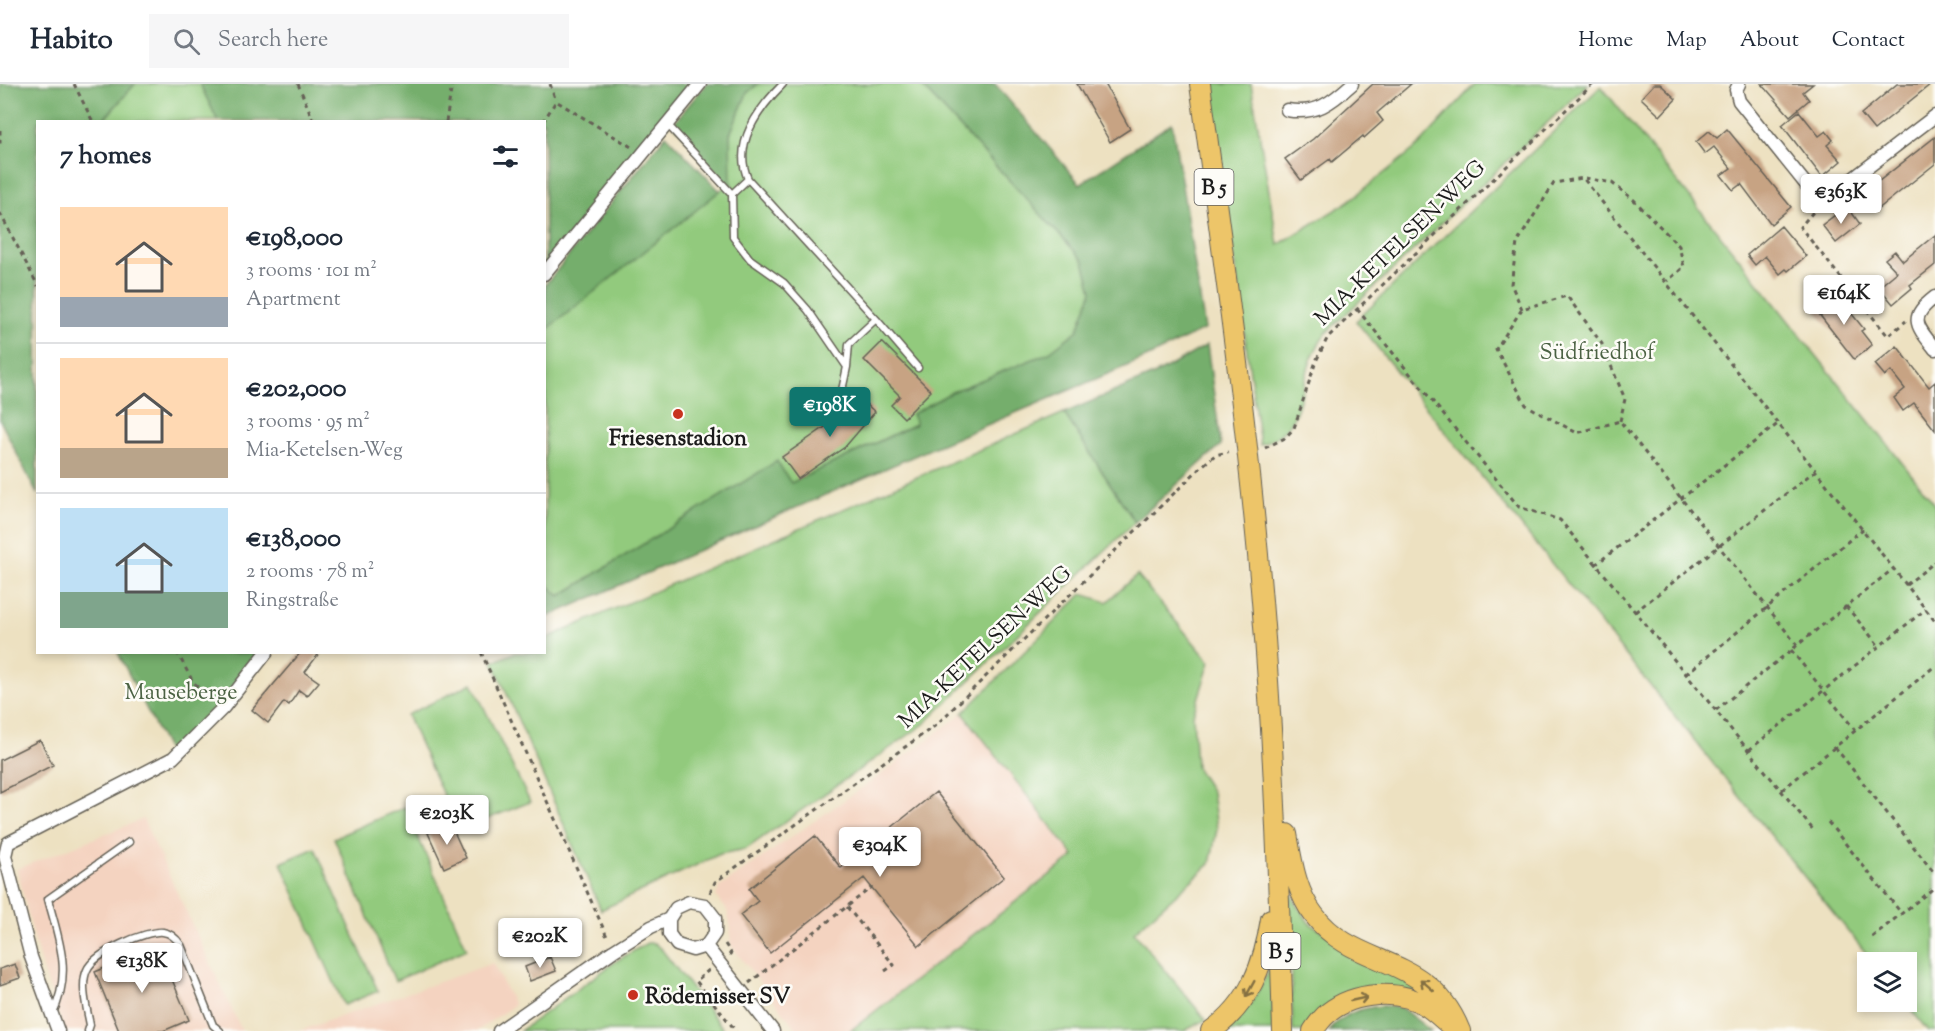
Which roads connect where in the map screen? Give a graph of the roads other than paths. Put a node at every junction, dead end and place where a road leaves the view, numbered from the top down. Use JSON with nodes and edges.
{"nodes":[{"id":1,"x":700,"y":84,"type":"edge"},
{"id":2,"x":783,"y":84,"type":"edge"},
{"id":3,"x":1200,"y":84,"type":"edge"},
{"id":4,"x":1352,"y":84,"type":"edge"},
{"id":5,"x":1739,"y":84,"type":"edge"},
{"id":6,"x":1287,"y":110,"type":"dead end"},
{"id":7,"x":1935,"y":116,"type":"edge"},
{"id":8,"x":667,"y":124,"type":"junction"},
{"id":9,"x":748,"y":179,"type":"junction"},
{"id":10,"x":732,"y":194,"type":"junction"},
{"id":11,"x":546,"y":272,"type":"edge"},
{"id":12,"x":1935,"y":297,"type":"edge"},
{"id":13,"x":876,"y":319,"type":"junction"},
{"id":14,"x":1935,"y":349,"type":"edge"},
{"id":15,"x":847,"y":367,"type":"junction"},
{"id":16,"x":918,"y":368,"type":"dead end"},
{"id":17,"x":841,"y":395,"type":"dead end"},
{"id":18,"x":265,"y":654,"type":"edge"},
{"id":19,"x":1273,"y":753,"type":"junction"},
{"id":20,"x":129,"y":842,"type":"dead end"},
{"id":21,"x":3,"y":847,"type":"edge"},
{"id":22,"x":1278,"y":872,"type":"junction"},
{"id":23,"x":669,"y":919,"type":"junction"},
{"id":24,"x":706,"y":946,"type":"junction"},
{"id":25,"x":52,"y":1015,"type":"junction"},
{"id":26,"x":58,"y":1031,"type":"edge"},
{"id":27,"x":88,"y":1031,"type":"edge"},
{"id":28,"x":220,"y":1031,"type":"edge"},
{"id":29,"x":499,"y":1031,"type":"edge"},
{"id":30,"x":773,"y":1031,"type":"edge"},
{"id":31,"x":1211,"y":1031,"type":"edge"},
{"id":32,"x":1283,"y":1031,"type":"edge"},
{"id":33,"x":1313,"y":1031,"type":"edge"},
{"id":34,"x":1458,"y":1031,"type":"edge"}],
"edges":[{"from":1,"to":8,"type":"street"},
{"from":2,"to":9,"type":"lane"},
{"from":3,"to":19,"type":"highway","number":"B 5"},
{"from":4,"to":6,"type":"street"},
{"from":5,"to":7,"type":"street"},
{"from":8,"to":10,"type":"lane"},
{"from":8,"to":11,"type":"street"},
{"from":9,"to":10,"type":"lane"},
{"from":9,"to":13,"type":"lane"},
{"from":10,"to":15,"type":"lane"},
{"from":12,"to":14,"type":"street"},
{"from":13,"to":15,"type":"lane"},
{"from":13,"to":16,"type":"lane"},
{"from":15,"to":17,"type":"lane"},
{"from":18,"to":21,"type":"street"},
{"from":19,"to":22,"type":"highway","number":"B 5"},
{"from":34,"to":19,"type":"highway","one_way":true},
{"from":20,"to":25,"type":"lane"},
{"from":21,"to":25,"type":"street"},
{"from":22,"to":31,"type":"highway","one_way":true},
{"from":22,"to":32,"type":"highway","number":"B 5"},
{"from":23,"to":24,"type":"street"},
{"from":23,"to":24,"type":"street"},
{"from":23,"to":29,"type":"street"},
{"from":24,"to":30,"type":"street"},
{"from":25,"to":26,"type":"street"},
{"from":27,"to":28,"type":"lane"},
{"from":33,"to":34,"type":"highway","one_way":true}]}
